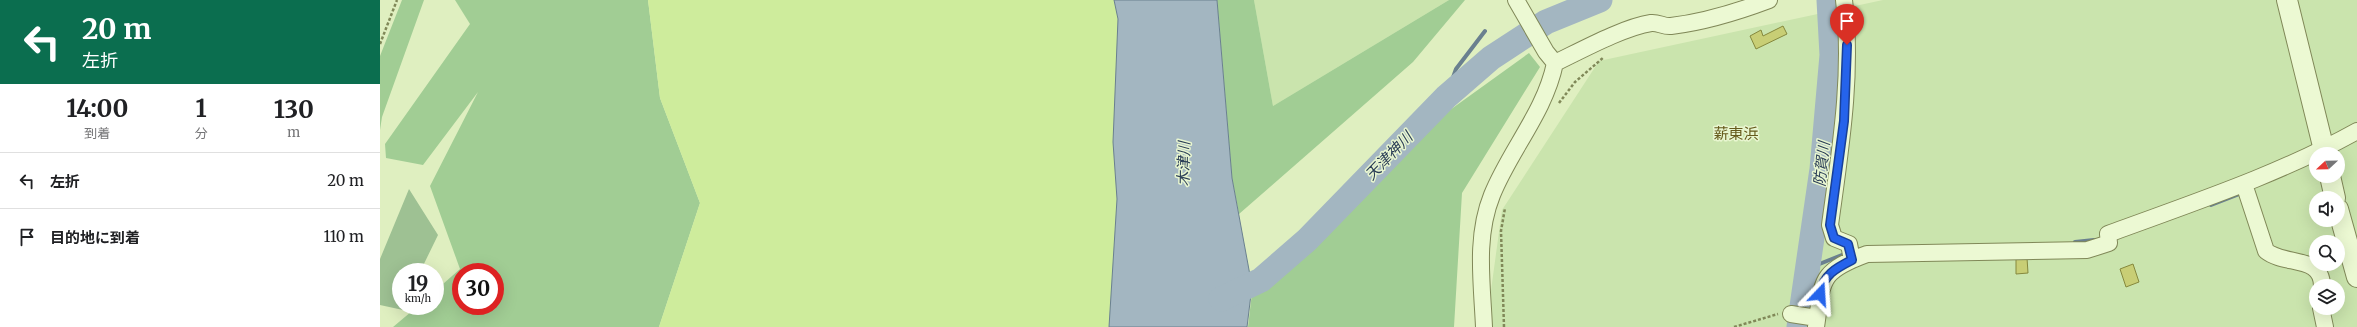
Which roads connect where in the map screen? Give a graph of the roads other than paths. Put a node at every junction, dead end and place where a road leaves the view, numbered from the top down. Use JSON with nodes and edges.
{"nodes":[{"id":1,"x":1516,"y":0,"type":"edge"},
{"id":2,"x":1769,"y":0,"type":"edge"},
{"id":3,"x":1844,"y":0,"type":"edge"},
{"id":4,"x":2287,"y":0,"type":"edge"},
{"id":5,"x":1555,"y":64,"type":"junction"},
{"id":6,"x":2357,"y":131,"type":"edge"},
{"id":7,"x":2323,"y":147,"type":"edge"},
{"id":8,"x":2332,"y":147,"type":"edge"},
{"id":9,"x":2309,"y":159,"type":"edge"},
{"id":10,"x":2246,"y":190,"type":"junction"},
{"id":11,"x":2343,"y":227,"type":"edge"},
{"id":12,"x":1852,"y":260,"type":"junction"},
{"id":13,"x":2357,"y":277,"type":"edge"},
{"id":14,"x":2320,"y":279,"type":"edge"},
{"id":15,"x":1791,"y":314,"type":"road end"},
{"id":16,"x":2322,"y":315,"type":"edge"},
{"id":17,"x":1814,"y":320,"type":"edge"},
{"id":18,"x":1484,"y":327,"type":"edge"},
{"id":19,"x":2325,"y":327,"type":"edge"}],
"edges":[{"from":1,"to":5,"type":"street"},
{"from":2,"to":5,"type":"street"},
{"from":3,"to":12,"type":"street"},
{"from":4,"to":7,"type":"street"},
{"from":5,"to":18,"type":"street"},
{"from":6,"to":8,"type":"street"},
{"from":9,"to":10,"type":"street"},
{"from":10,"to":12,"type":"street"},
{"from":10,"to":14,"type":"street"},
{"from":11,"to":13,"type":"street"},
{"from":12,"to":17,"type":"street"},
{"from":15,"to":17,"type":"street"},
{"from":16,"to":19,"type":"street"}]}
